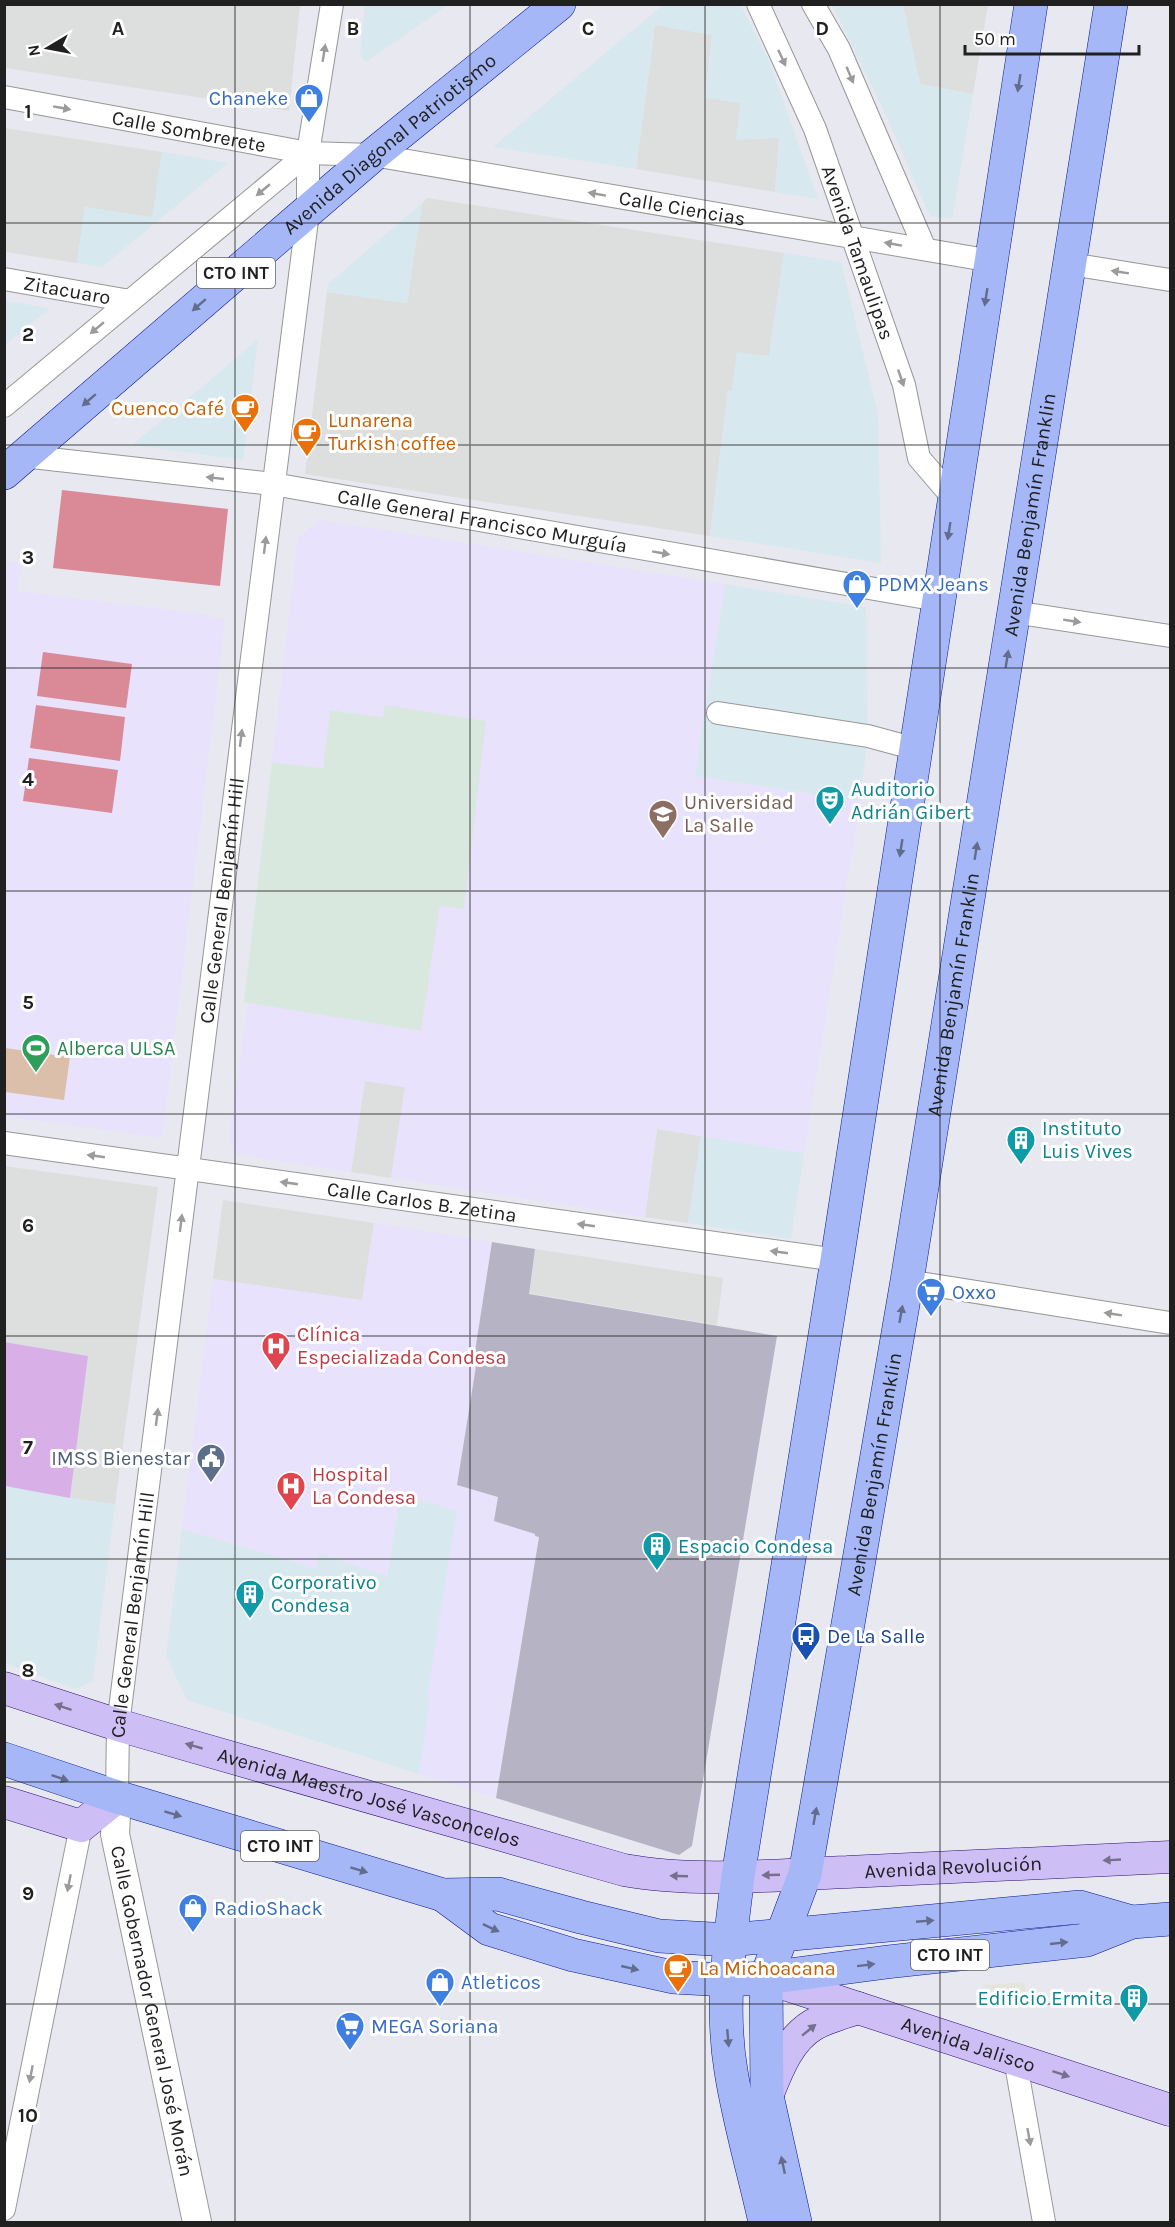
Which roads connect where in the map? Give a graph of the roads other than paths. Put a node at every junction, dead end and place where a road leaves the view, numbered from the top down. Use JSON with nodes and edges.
{"nodes":[{"id":1,"x":332,"y":4,"type":"edge"},
{"id":2,"x":559,"y":4,"type":"edge"},
{"id":3,"x":758,"y":4,"type":"edge"},
{"id":4,"x":813,"y":4,"type":"edge"},
{"id":5,"x":1031,"y":4,"type":"edge"},
{"id":6,"x":1111,"y":4,"type":"edge"},
{"id":7,"x":4,"y":97,"type":"edge"},
{"id":8,"x":308,"y":153,"type":"junction"},
{"id":9,"x":373,"y":155,"type":"junction"},
{"id":10,"x":308,"y":212,"type":"junction"},
{"id":11,"x":851,"y":237,"type":"junction"},
{"id":12,"x":925,"y":249,"type":"junction"},
{"id":13,"x":992,"y":261,"type":"junction"},
{"id":14,"x":1070,"y":264,"type":"junction"},
{"id":15,"x":4,"y":279,"type":"edge"},
{"id":16,"x":1170,"y":280,"type":"edge"},
{"id":17,"x":130,"y":301,"type":"junction"},
{"id":18,"x":4,"y":406,"type":"edge"},
{"id":19,"x":11,"y":461,"type":"edge"},
{"id":20,"x":273,"y":484,"type":"junction"},
{"id":21,"x":955,"y":500,"type":"junction"},
{"id":22,"x":938,"y":600,"type":"junction"},
{"id":23,"x":1014,"y":612,"type":"junction"},
{"id":24,"x":1170,"y":636,"type":"edge"},
{"id":25,"x":718,"y":713,"type":"dead end"},
{"id":26,"x":916,"y":749,"type":"junction"},
{"id":27,"x":4,"y":1143,"type":"edge"},
{"id":28,"x":188,"y":1169,"type":"junction"},
{"id":29,"x":837,"y":1260,"type":"junction"},
{"id":30,"x":907,"y":1281,"type":"junction"},
{"id":31,"x":1170,"y":1323,"type":"edge"},
{"id":32,"x":4,"y":1688,"type":"edge"},
{"id":33,"x":118,"y":1725,"type":"junction"},
{"id":34,"x":4,"y":1759,"type":"edge"},
{"id":35,"x":117,"y":1797,"type":"junction"},
{"id":36,"x":4,"y":1802,"type":"edge"},
{"id":37,"x":81,"y":1826,"type":"junction"},
{"id":38,"x":1170,"y":1857,"type":"edge"},
{"id":39,"x":805,"y":1874,"type":"junction"},
{"id":40,"x":738,"y":1875,"type":"junction"},
{"id":41,"x":443,"y":1895,"type":"junction"},
{"id":42,"x":1170,"y":1919,"type":"edge"},
{"id":43,"x":1132,"y":1922,"type":"junction"},
{"id":44,"x":783,"y":1934,"type":"junction"},
{"id":45,"x":730,"y":1940,"type":"junction"},
{"id":46,"x":766,"y":1978,"type":"junction"},
{"id":47,"x":726,"y":1980,"type":"junction"},
{"id":48,"x":858,"y":2008,"type":"junction"},
{"id":49,"x":1015,"y":2059,"type":"junction"},
{"id":50,"x":767,"y":2096,"type":"junction"},
{"id":51,"x":1170,"y":2110,"type":"edge"},
{"id":52,"x":4,"y":2209,"type":"edge"},
{"id":53,"x":197,"y":2223,"type":"edge"},
{"id":54,"x":765,"y":2223,"type":"edge"},
{"id":55,"x":795,"y":2223,"type":"edge"},
{"id":56,"x":1044,"y":2223,"type":"edge"}],
"edges":[{"from":8,"to":1,"type":"street","name":"Calle General Benjamín Hill","one_way":true},
{"from":2,"to":9,"type":"main road","name":"Avenida Diagonal Patriotismo","number":"CTO INT"},
{"from":3,"to":11,"type":"street","name":"Avenida Tamaulipas","one_way":true},
{"from":4,"to":12,"type":"street","one_way":true},
{"from":5,"to":13,"type":"main road","one_way":true},
{"from":6,"to":14,"type":"main road","name":"Avenida Benjamín Franklin"},
{"from":7,"to":8,"type":"street","name":"Calle Sombrerete","one_way":true},
{"from":8,"to":9,"type":"street","name":"Calle Sombrerete"},
{"from":8,"to":10,"type":"street","name":"Calle General Benjamín Hill"},
{"from":8,"to":17,"type":"street","one_way":true},
{"from":9,"to":10,"type":"main road","name":"Avenida Diagonal Patriotismo","number":"CTO INT"},
{"from":11,"to":9,"type":"street","name":"Calle Ciencias","one_way":true},
{"from":10,"to":19,"type":"main road","name":"Avenida Diagonal Patriotismo","number":"CTO INT","one_way":true},
{"from":10,"to":20,"type":"street","name":"Calle General Benjamín Hill"},
{"from":12,"to":11,"type":"street","name":"Calle Ciencias","one_way":true},
{"from":11,"to":21,"type":"street","name":"Avenida Tamaulipas","one_way":true},
{"from":12,"to":13,"type":"street","name":"Calle Ciencias"},
{"from":13,"to":21,"type":"main road","one_way":true},
{"from":16,"to":14,"type":"street","one_way":true},
{"from":14,"to":23,"type":"main road","name":"Avenida Benjamín Franklin"},
{"from":15,"to":17,"type":"street","name":"Zitacuaro"},
{"from":17,"to":18,"type":"street","one_way":true},
{"from":20,"to":19,"type":"street","name":"Calle General Francisco Murguía","one_way":true},
{"from":20,"to":22,"type":"street","name":"Calle General Francisco Murguía","one_way":true},
{"from":28,"to":20,"type":"street","name":"Calle General Benjamín Hill","one_way":true},
{"from":21,"to":22,"type":"main road","one_way":true},
{"from":22,"to":26,"type":"main road"},
{"from":23,"to":24,"type":"street","one_way":true},
{"from":30,"to":23,"type":"main road","name":"Avenida Benjamín Franklin","one_way":true},
{"from":25,"to":26,"type":"street"},
{"from":26,"to":29,"type":"main road","one_way":true},
{"from":28,"to":27,"type":"street","name":"Calle Carlos B. Zetina","one_way":true},
{"from":29,"to":28,"type":"street","name":"Calle Carlos B. Zetina","one_way":true},
{"from":33,"to":28,"type":"street","name":"Calle General Benjamín Hill","one_way":true},
{"from":29,"to":40,"type":"main road"},
{"from":31,"to":30,"type":"street","one_way":true},
{"from":39,"to":30,"type":"main road","name":"Avenida Benjamín Franklin","one_way":true},
{"from":33,"to":32,"type":"main road","name":"Avenida Maestro José Vasconcelos","one_way":true},
{"from":33,"to":35,"type":"street","name":"Calle General Benjamín Hill"},
{"from":40,"to":33,"type":"main road","name":"Avenida Maestro José Vasconcelos","one_way":true},
{"from":34,"to":35,"type":"main road","number":"CTO INT","one_way":true},
{"from":35,"to":37,"type":"main road"},
{"from":35,"to":41,"type":"main road","number":"CTO INT","one_way":true},
{"from":35,"to":53,"type":"street","name":"Calle Gobernador General José Morán"},
{"from":36,"to":37,"type":"main road"},
{"from":37,"to":52,"type":"street","one_way":true},
{"from":38,"to":39,"type":"main road","name":"Avenida Revolución","one_way":true},
{"from":39,"to":40,"type":"main road","name":"Avenida Revolución","one_way":true},
{"from":39,"to":44,"type":"main road","name":"Avenida Benjamín Franklin"},
{"from":40,"to":45,"type":"main road"},
{"from":41,"to":45,"type":"main road","number":"CTO INT"},
{"from":41,"to":47,"type":"main road","number":"CTO INT","one_way":true},
{"from":42,"to":43,"type":"main road","number":"CTO INT"},
{"from":44,"to":43,"type":"main road","number":"CTO INT","one_way":true},
{"from":46,"to":43,"type":"main road","number":"CTO INT","one_way":true},
{"from":44,"to":45,"type":"main road","number":"CTO INT"},
{"from":44,"to":46,"type":"main road","name":"Avenida Benjamín Franklin"},
{"from":45,"to":47,"type":"main road"},
{"from":46,"to":47,"type":"main road","number":"CTO INT"},
{"from":46,"to":48,"type":"main road","name":"Avenida Jalisco"},
{"from":46,"to":50,"type":"main road"},
{"from":47,"to":54,"type":"main road","one_way":true},
{"from":48,"to":49,"type":"main road","name":"Avenida Jalisco"},
{"from":50,"to":48,"type":"main road","one_way":true},
{"from":49,"to":51,"type":"main road","name":"Avenida Jalisco","one_way":true},
{"from":49,"to":56,"type":"street","one_way":true},
{"from":55,"to":50,"type":"main road","one_way":true}]}
